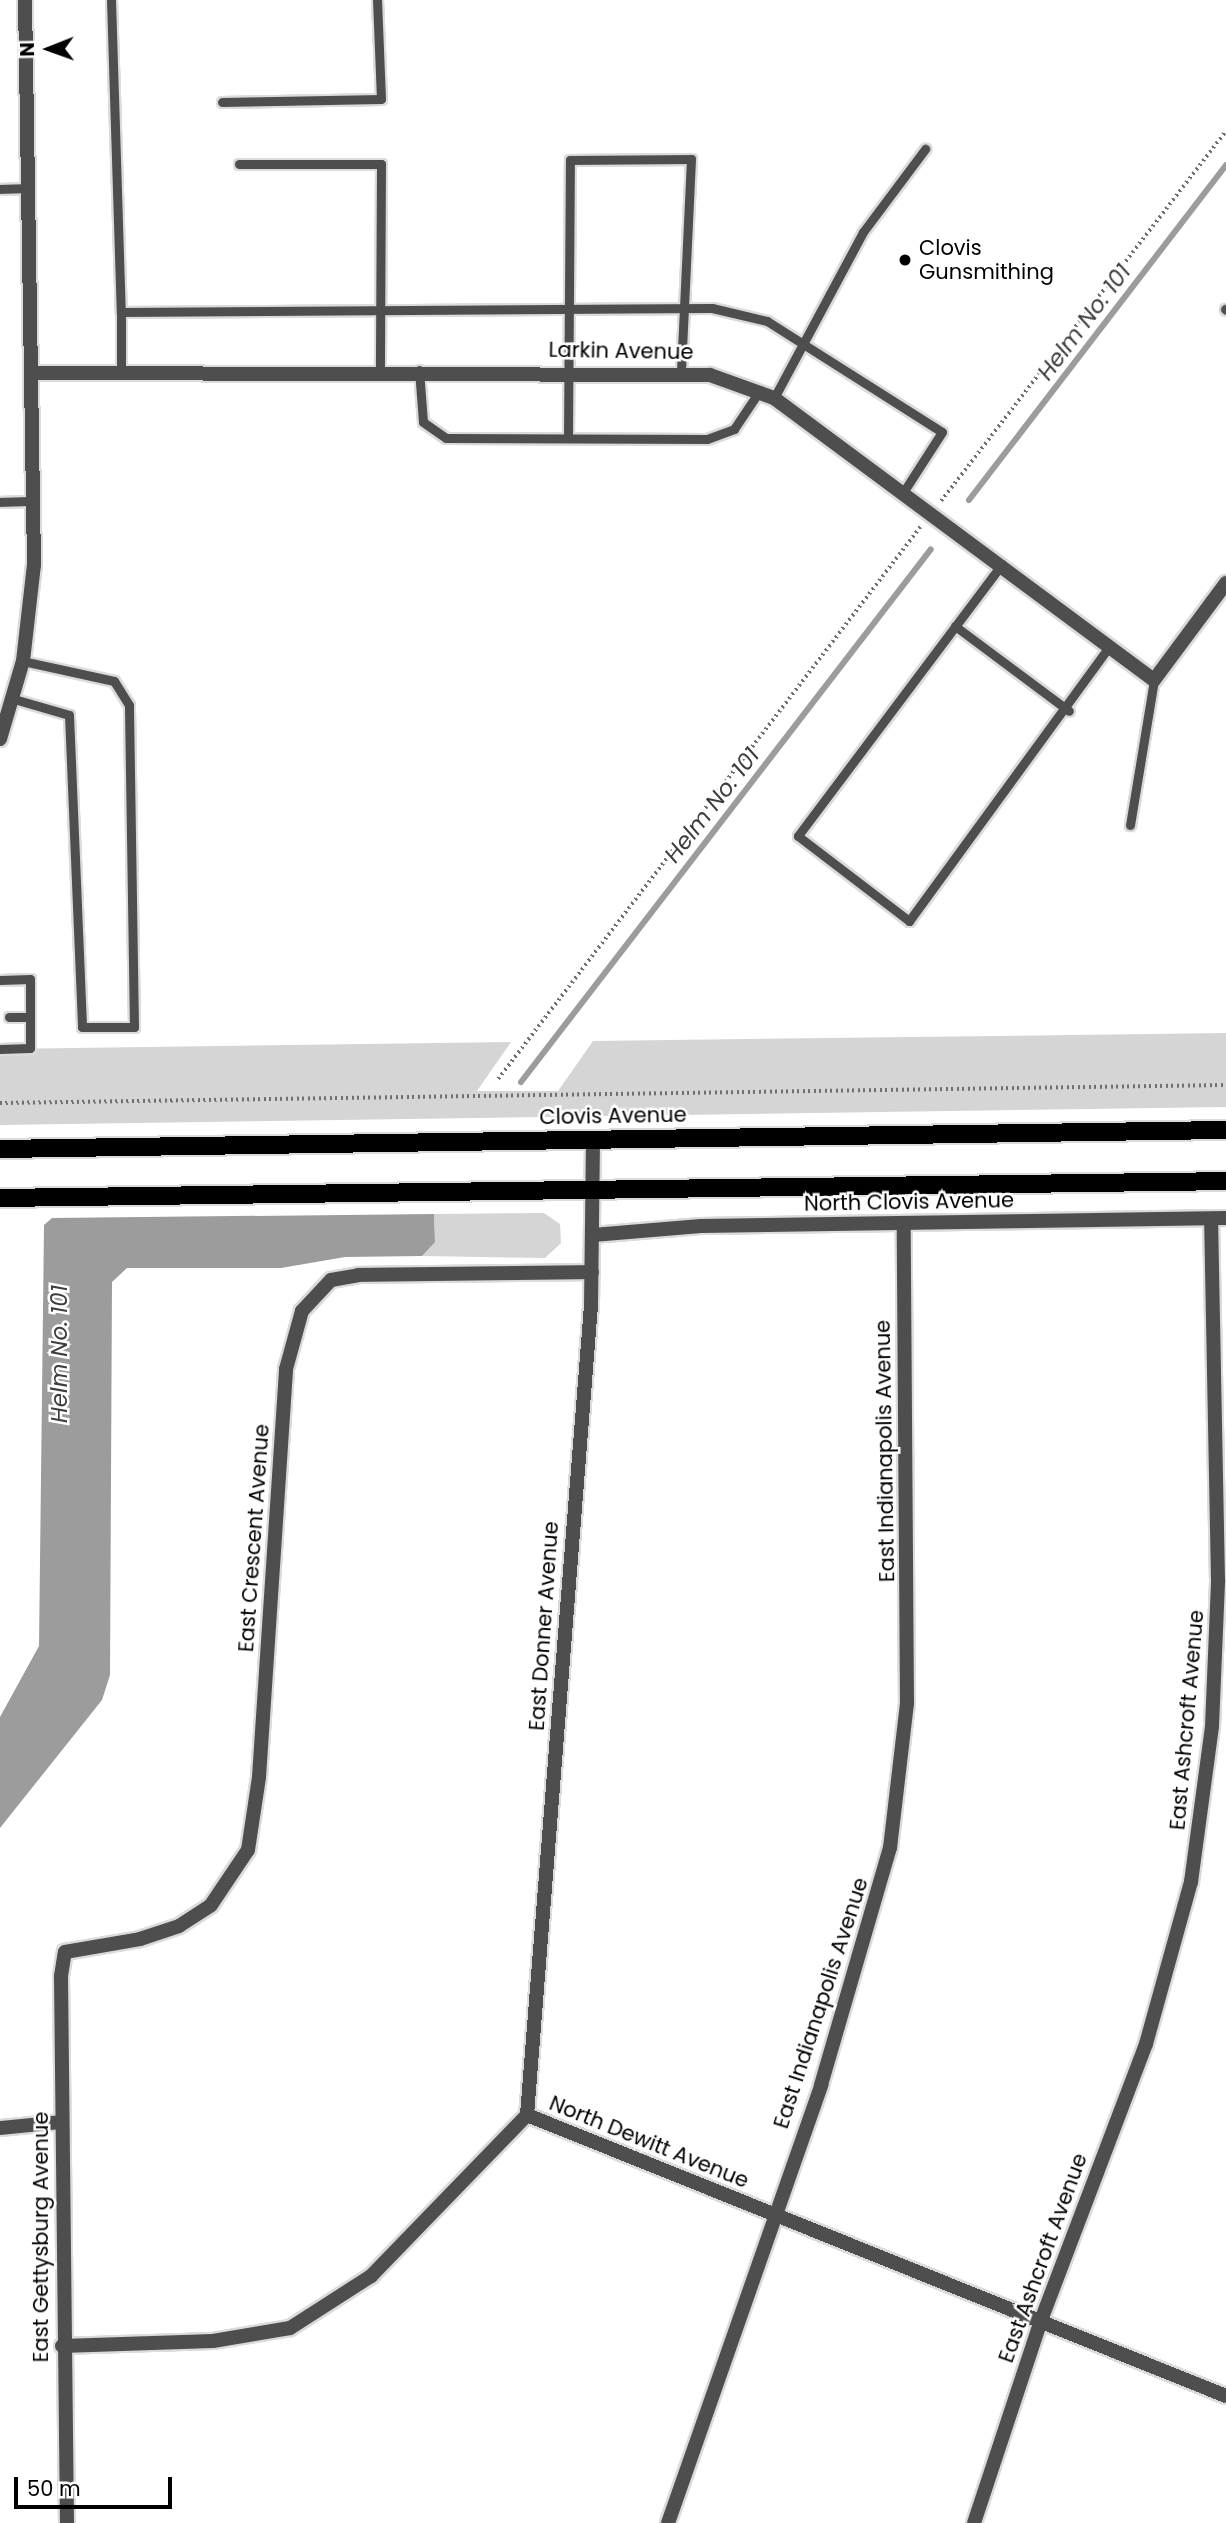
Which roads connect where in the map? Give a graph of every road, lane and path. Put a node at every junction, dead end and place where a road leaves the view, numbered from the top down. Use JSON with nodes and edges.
{"nodes":[{"id":1,"x":25,"y":0,"type":"edge"},
{"id":2,"x":111,"y":0,"type":"edge"},
{"id":3,"x":377,"y":0,"type":"edge"},
{"id":4,"x":222,"y":102,"type":"dead end"},
{"id":5,"x":1226,"y":131,"type":"edge"},
{"id":6,"x":925,"y":149,"type":"dead end"},
{"id":7,"x":239,"y":164,"type":"dead end"},
{"id":8,"x":26,"y":188,"type":"junction"},
{"id":9,"x":0,"y":189,"type":"edge"},
{"id":10,"x":688,"y":307,"type":"junction"},
{"id":11,"x":572,"y":310,"type":"junction"},
{"id":12,"x":380,"y":311,"type":"junction"},
{"id":13,"x":121,"y":313,"type":"junction"},
{"id":14,"x":805,"y":342,"type":"junction"},
{"id":15,"x":380,"y":370,"type":"junction"},
{"id":16,"x":419,"y":370,"type":"junction"},
{"id":17,"x":571,"y":370,"type":"junction"},
{"id":18,"x":681,"y":370,"type":"junction"},
{"id":19,"x":121,"y":372,"type":"junction"},
{"id":20,"x":31,"y":373,"type":"junction"},
{"id":21,"x":760,"y":390,"type":"junction"},
{"id":22,"x":774,"y":398,"type":"junction"},
{"id":23,"x":568,"y":438,"type":"junction"},
{"id":24,"x":904,"y":491,"type":"junction"},
{"id":25,"x":0,"y":502,"type":"edge"},
{"id":26,"x":34,"y":502,"type":"junction"},
{"id":27,"x":932,"y":512,"type":"junction"},
{"id":28,"x":1002,"y":565,"type":"junction"},
{"id":29,"x":1226,"y":583,"type":"edge"},
{"id":30,"x":955,"y":626,"type":"junction"},
{"id":31,"x":1109,"y":647,"type":"junction"},
{"id":32,"x":23,"y":662,"type":"junction"},
{"id":33,"x":1154,"y":680,"type":"junction"},
{"id":34,"x":14,"y":699,"type":"junction"},
{"id":35,"x":1069,"y":711,"type":"junction"},
{"id":36,"x":0,"y":739,"type":"edge"},
{"id":37,"x":1130,"y":825,"type":"dead end"},
{"id":38,"x":0,"y":980,"type":"edge"},
{"id":39,"x":9,"y":1017,"type":"dead end"},
{"id":40,"x":30,"y":1017,"type":"junction"},
{"id":41,"x":0,"y":1049,"type":"edge"},
{"id":42,"x":498,"y":1079,"type":"dead end"},
{"id":43,"x":1226,"y":1085,"type":"edge"},
{"id":44,"x":0,"y":1103,"type":"edge"},
{"id":45,"x":1226,"y":1129,"type":"edge"},
{"id":46,"x":593,"y":1139,"type":"junction"},
{"id":47,"x":0,"y":1149,"type":"edge"},
{"id":48,"x":1226,"y":1181,"type":"edge"},
{"id":49,"x":593,"y":1190,"type":"junction"},
{"id":50,"x":0,"y":1198,"type":"edge"},
{"id":51,"x":1219,"y":1219,"type":"edge"},
{"id":52,"x":904,"y":1223,"type":"junction"},
{"id":53,"x":593,"y":1235,"type":"junction"},
{"id":54,"x":592,"y":1272,"type":"junction"},
{"id":55,"x":65,"y":1952,"type":"joint"},
{"id":56,"x":527,"y":2115,"type":"junction"},
{"id":57,"x":61,"y":2122,"type":"junction"},
{"id":58,"x":0,"y":2128,"type":"edge"},
{"id":59,"x":772,"y":2215,"type":"junction"},
{"id":60,"x":1040,"y":2323,"type":"junction"},
{"id":61,"x":62,"y":2346,"type":"junction"},
{"id":62,"x":1226,"y":2396,"type":"edge"},
{"id":63,"x":67,"y":2523,"type":"edge"},
{"id":64,"x":668,"y":2523,"type":"edge"},
{"id":65,"x":974,"y":2523,"type":"edge"}],
"edges":[{"from":1,"to":8,"type":"street"},
{"from":2,"to":13,"type":"lane"},
{"from":3,"to":4,"type":"lane"},
{"from":5,"to":27,"type":"path"},
{"from":6,"to":14,"type":"lane"},
{"from":7,"to":12,"type":"lane"},
{"from":8,"to":9,"type":"lane"},
{"from":8,"to":20,"type":"street"},
{"from":10,"to":11,"type":"lane"},
{"from":10,"to":11,"type":"lane"},
{"from":10,"to":14,"type":"lane"},
{"from":10,"to":18,"type":"lane"},
{"from":11,"to":12,"type":"lane"},
{"from":11,"to":17,"type":"lane"},
{"from":12,"to":13,"type":"lane"},
{"from":12,"to":15,"type":"lane"},
{"from":13,"to":19,"type":"lane"},
{"from":14,"to":22,"type":"lane"},
{"from":14,"to":24,"type":"lane"},
{"from":15,"to":16,"type":"street","name":"Larkin Avenue"},
{"from":15,"to":19,"type":"street","name":"Larkin Avenue"},
{"from":16,"to":17,"type":"street","name":"Larkin Avenue"},
{"from":16,"to":23,"type":"lane"},
{"from":17,"to":18,"type":"street","name":"Larkin Avenue"},
{"from":17,"to":23,"type":"lane"},
{"from":18,"to":21,"type":"street","name":"Larkin Avenue"},
{"from":19,"to":20,"type":"street","name":"Larkin Avenue"},
{"from":20,"to":26,"type":"street"},
{"from":21,"to":22,"type":"street","name":"Larkin Avenue"},
{"from":21,"to":23,"type":"lane"},
{"from":22,"to":24,"type":"street","name":"Larkin Avenue"},
{"from":24,"to":27,"type":"street","name":"Larkin Avenue"},
{"from":25,"to":26,"type":"lane"},
{"from":26,"to":32,"type":"street"},
{"from":27,"to":28,"type":"street","name":"Larkin Avenue"},
{"from":27,"to":42,"type":"path"},
{"from":28,"to":30,"type":"lane"},
{"from":28,"to":31,"type":"street","name":"Larkin Avenue"},
{"from":29,"to":33,"type":"street"},
{"from":30,"to":35,"type":"lane"},
{"from":30,"to":35,"type":"lane"},
{"from":31,"to":33,"type":"street","name":"Larkin Avenue"},
{"from":31,"to":35,"type":"lane"},
{"from":32,"to":34,"type":"street"},
{"from":32,"to":34,"type":"lane"},
{"from":33,"to":37,"type":"lane"},
{"from":34,"to":36,"type":"street"},
{"from":38,"to":40,"type":"lane"},
{"from":39,"to":40,"type":"lane"},
{"from":40,"to":41,"type":"lane"},
{"from":43,"to":44,"type":"path"},
{"from":45,"to":46,"type":"main road","name":"Clovis Avenue"},
{"from":46,"to":47,"type":"main road","name":"Clovis Avenue"},
{"from":46,"to":49,"type":"street","name":"East Donner Avenue"},
{"from":48,"to":49,"type":"main road"},
{"from":49,"to":50,"type":"main road"},
{"from":49,"to":53,"type":"street","name":"East Donner Avenue"},
{"from":51,"to":52,"type":"street","name":"North Clovis Avenue"},
{"from":51,"to":60,"type":"street","name":"East Ashcroft Avenue"},
{"from":52,"to":53,"type":"street","name":"North Clovis Avenue"},
{"from":52,"to":59,"type":"street","name":"East Indianapolis Avenue"},
{"from":53,"to":54,"type":"street","name":"East Donner Avenue"},
{"from":54,"to":55,"type":"street","name":"East Crescent Avenue"},
{"from":54,"to":56,"type":"street","name":"East Donner Avenue"},
{"from":55,"to":57,"type":"street","name":"East Gettysburg Avenue"},
{"from":56,"to":59,"type":"street","name":"North Dewitt Avenue"},
{"from":56,"to":61,"type":"street","name":"North Dewitt Avenue"},
{"from":57,"to":58,"type":"street"},
{"from":57,"to":61,"type":"street","name":"East Gettysburg Avenue"},
{"from":59,"to":60,"type":"street","name":"North Dewitt Avenue"},
{"from":59,"to":64,"type":"street","name":"East Indianapolis Avenue"},
{"from":60,"to":62,"type":"street","name":"North Dewitt Avenue"},
{"from":60,"to":65,"type":"street","name":"East Ashcroft Avenue"},
{"from":61,"to":63,"type":"street","name":"East Gettysburg Avenue"}]}
